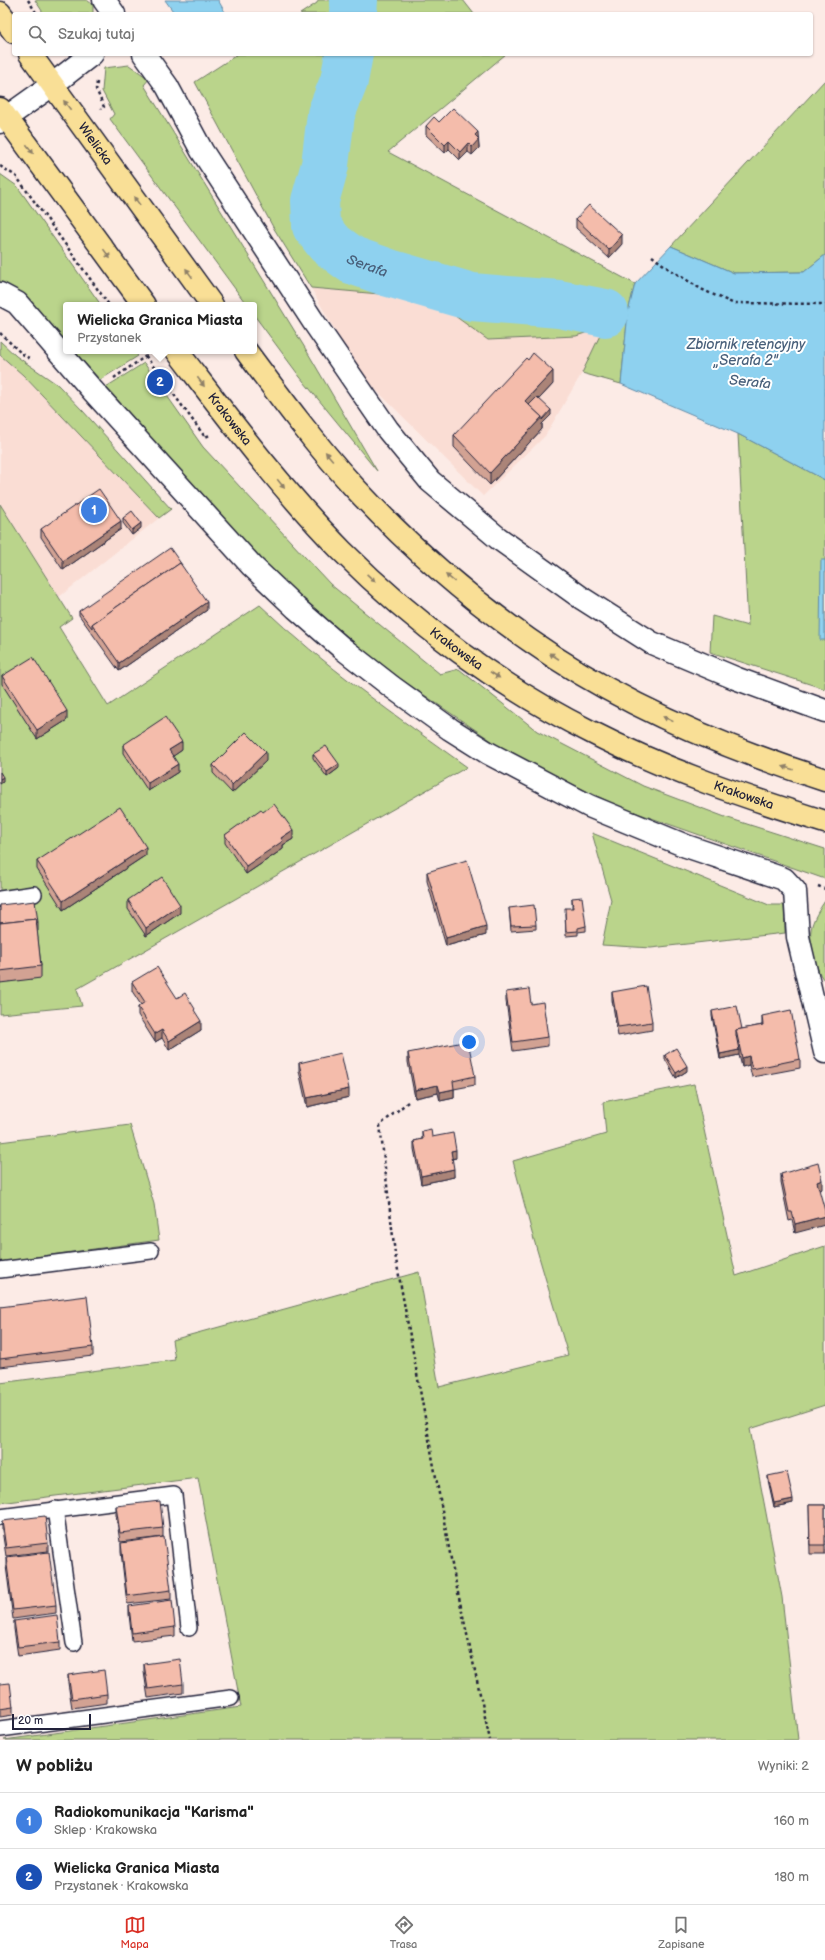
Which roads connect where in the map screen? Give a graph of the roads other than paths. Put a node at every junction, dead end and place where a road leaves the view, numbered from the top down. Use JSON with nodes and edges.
{"nodes":[{"id":1,"x":104,"y":0,"type":"edge"},
{"id":2,"x":113,"y":12,"type":"edge"},
{"id":3,"x":0,"y":13,"type":"edge"},
{"id":4,"x":12,"y":29,"type":"edge"},
{"id":5,"x":31,"y":56,"type":"edge"},
{"id":6,"x":89,"y":56,"type":"edge"},
{"id":7,"x":145,"y":56,"type":"edge"},
{"id":8,"x":52,"y":85,"type":"junction"},
{"id":9,"x":2,"y":116,"type":"edge"},
{"id":10,"x":0,"y":294,"type":"edge"},
{"id":11,"x":142,"y":302,"type":"edge"},
{"id":12,"x":210,"y":302,"type":"edge"},
{"id":13,"x":179,"y":354,"type":"edge"},
{"id":14,"x":248,"y":354,"type":"edge"},
{"id":15,"x":825,"y":711,"type":"edge"},
{"id":16,"x":825,"y":780,"type":"edge"},
{"id":17,"x":825,"y":822,"type":"edge"},
{"id":18,"x":34,"y":894,"type":"dead end"},
{"id":19,"x":0,"y":899,"type":"edge"},
{"id":20,"x":825,"y":1052,"type":"edge"},
{"id":21,"x":151,"y":1251,"type":"dead end"},
{"id":22,"x":0,"y":1270,"type":"edge"},
{"id":23,"x":55,"y":1509,"type":"junction"},
{"id":24,"x":0,"y":1516,"type":"edge"},
{"id":25,"x":189,"y":1628,"type":"dead end"},
{"id":26,"x":74,"y":1643,"type":"dead end"},
{"id":27,"x":231,"y":1698,"type":"dead end"},
{"id":28,"x":0,"y":1729,"type":"edge"}],
"edges":[{"from":1,"to":2,"type":"street"},
{"from":3,"to":4,"type":"main road"},
{"from":5,"to":8,"type":"main road","name":"Wielicka"},
{"from":6,"to":8,"type":"street"},
{"from":7,"to":15,"type":"street"},
{"from":8,"to":9,"type":"street"},
{"from":12,"to":8,"type":"main road","name":"Wielicka","one_way":true},
{"from":9,"to":11,"type":"main road","one_way":true},
{"from":10,"to":20,"type":"street"},
{"from":13,"to":17,"type":"main road","name":"Krakowska","one_way":true},
{"from":16,"to":14,"type":"main road","one_way":true},
{"from":18,"to":19,"type":"lane"},
{"from":21,"to":22,"type":"lane"},
{"from":23,"to":24,"type":"lane"},
{"from":23,"to":25,"type":"lane"},
{"from":23,"to":26,"type":"lane"},
{"from":27,"to":28,"type":"lane"}]}
